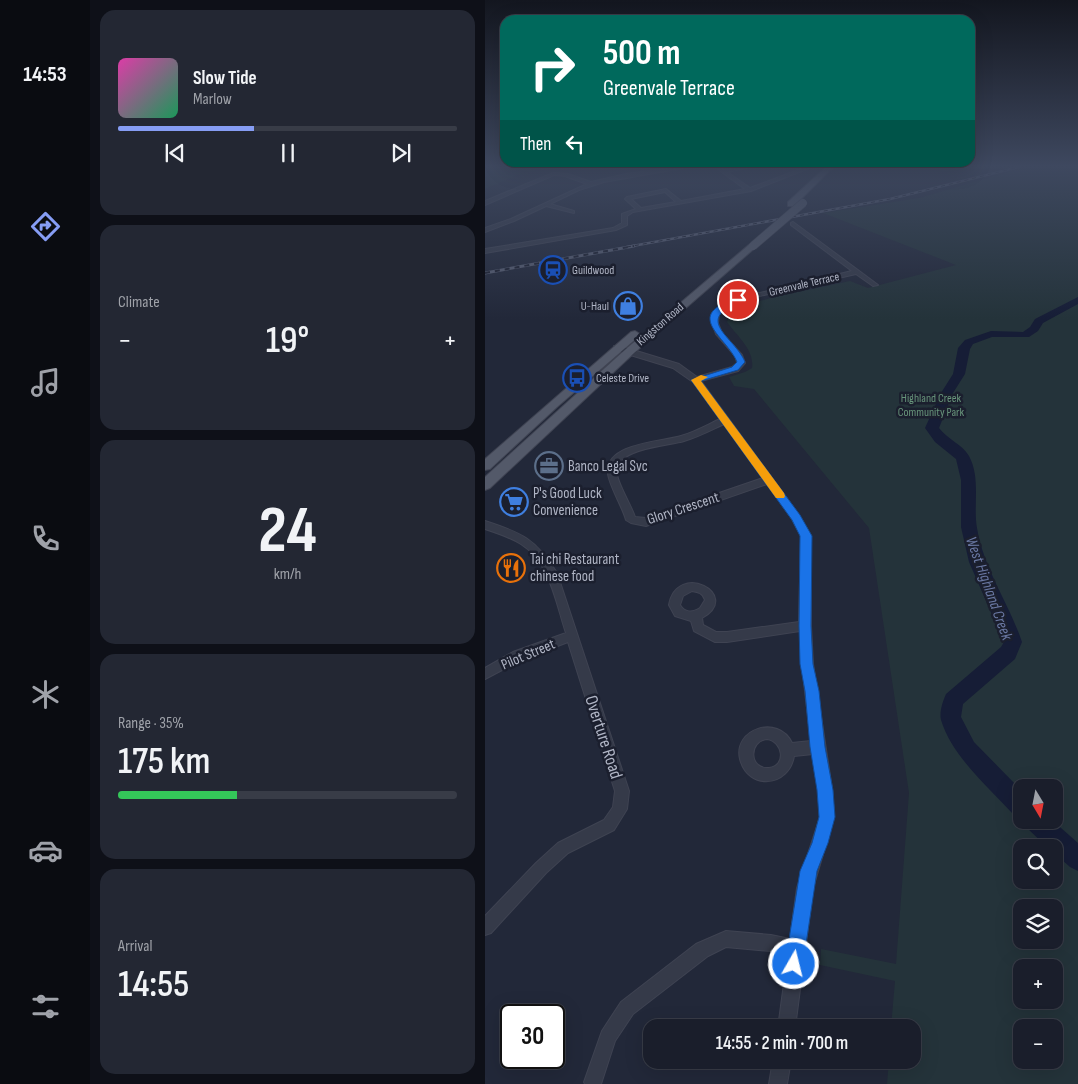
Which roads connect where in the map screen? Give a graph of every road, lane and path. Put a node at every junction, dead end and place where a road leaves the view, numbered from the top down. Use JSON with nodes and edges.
{"nodes":[{"id":1,"x":520,"y":218,"type":"edge"},
{"id":2,"x":624,"y":218,"type":"edge"},
{"id":3,"x":777,"y":218,"type":"edge"},
{"id":4,"x":784,"y":218,"type":"edge"},
{"id":5,"x":793,"y":224,"type":"dead end"},
{"id":6,"x":485,"y":230,"type":"edge"},
{"id":7,"x":747,"y":246,"type":"junction"},
{"id":8,"x":485,"y":251,"type":"edge"},
{"id":9,"x":855,"y":272,"type":"junction"},
{"id":10,"x":875,"y":285,"type":"dead end"},
{"id":11,"x":624,"y":350,"type":"junction"},
{"id":12,"x":696,"y":380,"type":"junction"},
{"id":13,"x":725,"y":420,"type":"junction"},
{"id":14,"x":485,"y":466,"type":"edge"},
{"id":15,"x":768,"y":480,"type":"junction"},
{"id":16,"x":485,"y":485,"type":"edge"},
{"id":17,"x":485,"y":526,"type":"edge"},
{"id":18,"x":696,"y":616,"type":"dead end"},
{"id":19,"x":805,"y":626,"type":"junction"},
{"id":20,"x":572,"y":636,"type":"junction"},
{"id":21,"x":485,"y":674,"type":"edge"},
{"id":22,"x":818,"y":747,"type":"junction"},
{"id":23,"x":788,"y":750,"type":"dead end"},
{"id":24,"x":485,"y":927,"type":"edge"},
{"id":25,"x":796,"y":948,"type":"junction"},
{"id":26,"x":787,"y":1019,"type":"edge"},
{"id":27,"x":781,"y":1069,"type":"edge"},
{"id":28,"x":593,"y":1082,"type":"dead end"},
{"id":29,"x":779,"y":1084,"type":"edge"}],
"edges":[{"from":1,"to":6,"type":"street"},
{"from":2,"to":8,"type":"street"},
{"from":3,"to":7,"type":"main road","name":"Kingston Road"},
{"from":4,"to":7,"type":"main road","name":"Kingston Road","bridge":true},
{"from":5,"to":9,"type":"street"},
{"from":7,"to":11,"type":"main road","name":"Kingston Road"},
{"from":9,"to":10,"type":"street"},
{"from":9,"to":12,"type":"street","name":"Greenvale Terrace"},
{"from":11,"to":12,"type":"street"},
{"from":11,"to":14,"type":"main road","name":"Kingston Road"},
{"from":11,"to":16,"type":"main road","name":"Kingston Road"},
{"from":12,"to":13,"type":"street"},
{"from":13,"to":15,"type":"street"},
{"from":13,"to":15,"type":"street","name":"Glory Crescent"},
{"from":15,"to":19,"type":"street"},
{"from":17,"to":20,"type":"street","name":"Overture Road"},
{"from":18,"to":19,"type":"street"},
{"from":19,"to":22,"type":"street"},
{"from":20,"to":21,"type":"street","name":"Pilot Street"},
{"from":20,"to":24,"type":"street","name":"Overture Road"},
{"from":22,"to":23,"type":"street"},
{"from":22,"to":25,"type":"street"},
{"from":25,"to":26,"type":"street"},
{"from":25,"to":28,"type":"street"},
{"from":27,"to":29,"type":"street"}]}
